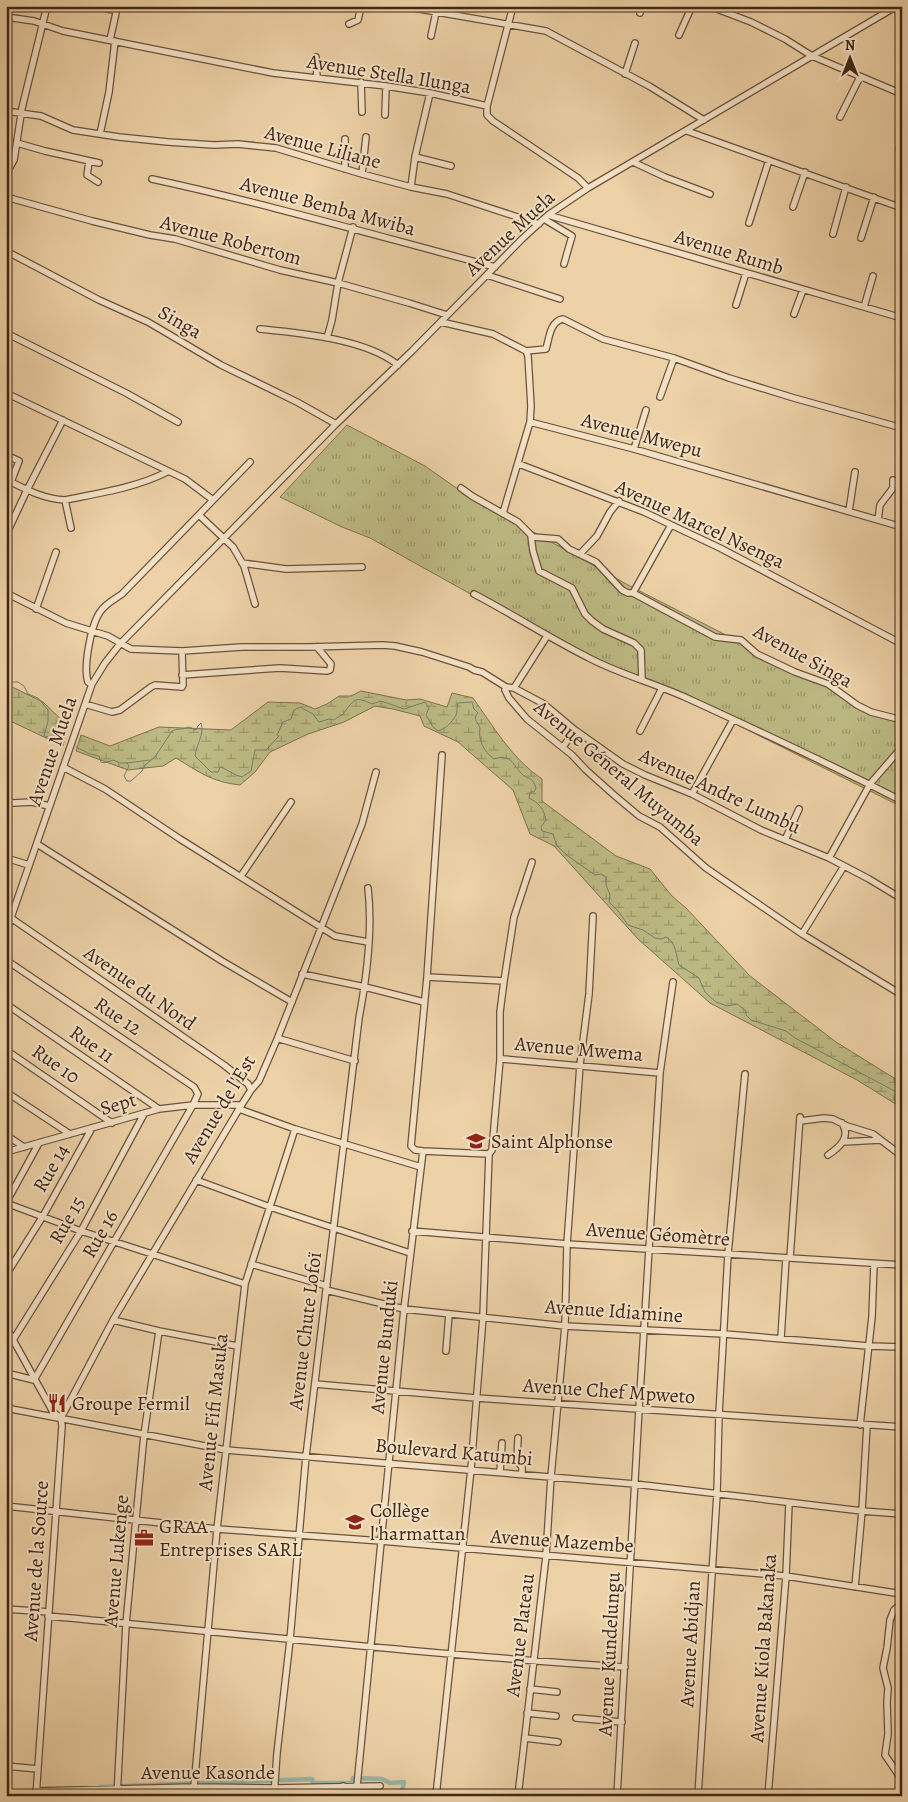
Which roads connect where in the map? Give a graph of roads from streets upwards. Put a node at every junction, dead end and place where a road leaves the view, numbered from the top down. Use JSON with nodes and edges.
{"nodes":[{"id":1,"x":47,"y":6,"type":"edge"},
{"id":2,"x":106,"y":6,"type":"edge"},
{"id":3,"x":361,"y":6,"type":"edge"},
{"id":4,"x":402,"y":6,"type":"edge"},
{"id":5,"x":513,"y":6,"type":"edge"},
{"id":6,"x":692,"y":6,"type":"edge"},
{"id":7,"x":709,"y":6,"type":"edge"},
{"id":8,"x":896,"y":6,"type":"edge"},
{"id":9,"x":436,"y":12,"type":"junction"},
{"id":10,"x":6,"y":17,"type":"edge"},
{"id":11,"x":349,"y":24,"type":"dead end"},
{"id":12,"x":509,"y":24,"type":"junction"},
{"id":13,"x":42,"y":25,"type":"junction"},
{"id":14,"x":679,"y":35,"type":"dead end"},
{"id":15,"x":431,"y":36,"type":"dead end"},
{"id":16,"x":112,"y":41,"type":"junction"},
{"id":17,"x":635,"y":43,"type":"dead end"},
{"id":18,"x":812,"y":56,"type":"junction"},
{"id":19,"x":316,"y":57,"type":"dead end"},
{"id":20,"x":625,"y":74,"type":"junction"},
{"id":21,"x":860,"y":77,"type":"junction"},
{"id":22,"x":317,"y":78,"type":"junction"},
{"id":23,"x":361,"y":82,"type":"junction"},
{"id":24,"x":386,"y":86,"type":"junction"},
{"id":25,"x":430,"y":93,"type":"junction"},
{"id":26,"x":902,"y":94,"type":"edge"},
{"id":27,"x":487,"y":106,"type":"junction"},
{"id":28,"x":6,"y":111,"type":"edge"},
{"id":29,"x":362,"y":112,"type":"dead end"},
{"id":30,"x":22,"y":113,"type":"junction"},
{"id":31,"x":385,"y":115,"type":"dead end"},
{"id":32,"x":840,"y":117,"type":"dead end"},
{"id":33,"x":704,"y":120,"type":"junction"},
{"id":34,"x":687,"y":130,"type":"junction"},
{"id":35,"x":100,"y":134,"type":"junction"},
{"id":36,"x":366,"y":137,"type":"dead end"},
{"id":37,"x":345,"y":139,"type":"dead end"},
{"id":38,"x":902,"y":141,"type":"edge"},
{"id":39,"x":17,"y":143,"type":"junction"},
{"id":40,"x":899,"y":149,"type":"dead end"},
{"id":41,"x":415,"y":157,"type":"junction"},
{"id":42,"x":769,"y":160,"type":"junction"},
{"id":43,"x":89,"y":162,"type":"junction"},
{"id":44,"x":633,"y":162,"type":"junction"},
{"id":45,"x":100,"y":163,"type":"dead end"},
{"id":46,"x":451,"y":166,"type":"dead end"},
{"id":47,"x":345,"y":169,"type":"junction"},
{"id":48,"x":805,"y":172,"type":"junction"},
{"id":49,"x":6,"y":174,"type":"edge"},
{"id":50,"x":362,"y":174,"type":"junction"},
{"id":51,"x":152,"y":179,"type":"dead end"},
{"id":52,"x":98,"y":182,"type":"dead end"},
{"id":53,"x":411,"y":187,"type":"junction"},
{"id":54,"x":588,"y":188,"type":"junction"},
{"id":55,"x":846,"y":188,"type":"junction"},
{"id":56,"x":710,"y":194,"type":"dead end"},
{"id":57,"x":6,"y":197,"type":"edge"},
{"id":58,"x":874,"y":197,"type":"junction"},
{"id":59,"x":793,"y":207,"type":"dead end"},
{"id":60,"x":902,"y":208,"type":"edge"},
{"id":61,"x":546,"y":217,"type":"junction"},
{"id":62,"x":748,"y":223,"type":"dead end"},
{"id":63,"x":539,"y":224,"type":"junction"},
{"id":64,"x":353,"y":227,"type":"junction"},
{"id":65,"x":833,"y":234,"type":"dead end"},
{"id":66,"x":860,"y":238,"type":"dead end"},
{"id":67,"x":6,"y":251,"type":"edge"},
{"id":68,"x":564,"y":264,"type":"dead end"},
{"id":69,"x":495,"y":267,"type":"junction"},
{"id":70,"x":746,"y":273,"type":"junction"},
{"id":71,"x":487,"y":275,"type":"junction"},
{"id":72,"x":873,"y":276,"type":"dead end"},
{"id":73,"x":338,"y":283,"type":"junction"},
{"id":74,"x":803,"y":290,"type":"junction"},
{"id":75,"x":560,"y":299,"type":"dead end"},
{"id":76,"x":736,"y":305,"type":"dead end"},
{"id":77,"x":864,"y":307,"type":"junction"},
{"id":78,"x":794,"y":314,"type":"dead end"},
{"id":79,"x":447,"y":315,"type":"junction"},
{"id":80,"x":902,"y":318,"type":"edge"},
{"id":81,"x":441,"y":322,"type":"junction"},
{"id":82,"x":260,"y":329,"type":"dead end"},
{"id":83,"x":6,"y":333,"type":"edge"},
{"id":84,"x":327,"y":338,"type":"junction"},
{"id":85,"x":526,"y":351,"type":"junction"},
{"id":86,"x":674,"y":358,"type":"junction"},
{"id":87,"x":398,"y":365,"type":"junction"},
{"id":88,"x":6,"y":393,"type":"edge"},
{"id":89,"x":660,"y":397,"type":"dead end"},
{"id":90,"x":646,"y":410,"type":"dead end"},
{"id":91,"x":63,"y":420,"type":"junction"},
{"id":92,"x":178,"y":422,"type":"dead end"},
{"id":93,"x":530,"y":422,"type":"junction"},
{"id":94,"x":336,"y":424,"type":"junction"},
{"id":95,"x":902,"y":428,"type":"edge"},
{"id":96,"x":634,"y":449,"type":"junction"},
{"id":97,"x":6,"y":455,"type":"edge"},
{"id":98,"x":250,"y":462,"type":"dead end"},
{"id":99,"x":519,"y":464,"type":"junction"},
{"id":100,"x":167,"y":472,"type":"junction"},
{"id":101,"x":855,"y":472,"type":"dead end"},
{"id":102,"x":893,"y":480,"type":"dead end"},
{"id":103,"x":461,"y":488,"type":"dead end"},
{"id":104,"x":27,"y":490,"type":"junction"},
{"id":105,"x":65,"y":500,"type":"junction"},
{"id":106,"x":214,"y":500,"type":"junction"},
{"id":107,"x":619,"y":501,"type":"junction"},
{"id":108,"x":849,"y":511,"type":"junction"},
{"id":109,"x":503,"y":513,"type":"junction"},
{"id":110,"x":199,"y":515,"type":"junction"},
{"id":111,"x":878,"y":520,"type":"junction"},
{"id":112,"x":671,"y":525,"type":"junction"},
{"id":113,"x":902,"y":527,"type":"edge"},
{"id":114,"x":71,"y":528,"type":"dead end"},
{"id":115,"x":6,"y":535,"type":"edge"},
{"id":116,"x":530,"y":536,"type":"junction"},
{"id":117,"x":225,"y":538,"type":"junction"},
{"id":118,"x":56,"y":552,"type":"dead end"},
{"id":119,"x":581,"y":553,"type":"junction"},
{"id":120,"x":242,"y":563,"type":"junction"},
{"id":121,"x":362,"y":568,"type":"dead end"},
{"id":122,"x":6,"y":593,"type":"edge"},
{"id":123,"x":633,"y":593,"type":"junction"},
{"id":124,"x":474,"y":594,"type":"dead end"},
{"id":125,"x":255,"y":604,"type":"dead end"},
{"id":126,"x":36,"y":609,"type":"junction"},
{"id":127,"x":93,"y":632,"type":"junction"},
{"id":128,"x":547,"y":636,"type":"junction"},
{"id":129,"x":120,"y":644,"type":"junction"},
{"id":130,"x":902,"y":644,"type":"edge"},
{"id":131,"x":317,"y":647,"type":"junction"},
{"id":132,"x":182,"y":651,"type":"junction"},
{"id":133,"x":182,"y":675,"type":"junction"},
{"id":134,"x":642,"y":680,"type":"junction"},
{"id":135,"x":92,"y":684,"type":"junction"},
{"id":136,"x":506,"y":687,"type":"junction"},
{"id":137,"x":514,"y":688,"type":"junction"},
{"id":138,"x":662,"y":688,"type":"junction"},
{"id":139,"x":85,"y":704,"type":"junction"},
{"id":140,"x":733,"y":720,"type":"junction"},
{"id":141,"x":902,"y":720,"type":"edge"},
{"id":142,"x":574,"y":730,"type":"junction"},
{"id":143,"x":640,"y":731,"type":"dead end"},
{"id":144,"x":563,"y":747,"type":"junction"},
{"id":145,"x":902,"y":747,"type":"edge"},
{"id":146,"x":442,"y":755,"type":"dead end"},
{"id":147,"x":63,"y":767,"type":"junction"},
{"id":148,"x":376,"y":772,"type":"dead end"},
{"id":149,"x":870,"y":784,"type":"junction"},
{"id":150,"x":692,"y":794,"type":"junction"},
{"id":151,"x":6,"y":800,"type":"edge"},
{"id":152,"x":902,"y":801,"type":"edge"},
{"id":153,"x":291,"y":802,"type":"dead end"},
{"id":154,"x":49,"y":806,"type":"junction"},
{"id":155,"x":798,"y":809,"type":"dead end"},
{"id":156,"x":785,"y":840,"type":"junction"},
{"id":157,"x":36,"y":844,"type":"junction"},
{"id":158,"x":6,"y":858,"type":"edge"},
{"id":159,"x":829,"y":858,"type":"junction"},
{"id":160,"x":532,"y":862,"type":"dead end"},
{"id":161,"x":29,"y":865,"type":"junction"},
{"id":162,"x":844,"y":866,"type":"junction"},
{"id":163,"x":241,"y":876,"type":"junction"},
{"id":164,"x":368,"y":888,"type":"dead end"},
{"id":165,"x":902,"y":899,"type":"edge"},
{"id":166,"x":593,"y":916,"type":"dead end"},
{"id":167,"x":9,"y":918,"type":"edge"},
{"id":168,"x":321,"y":927,"type":"junction"},
{"id":169,"x":6,"y":932,"type":"edge"},
{"id":170,"x":802,"y":934,"type":"junction"},
{"id":171,"x":368,"y":942,"type":"junction"},
{"id":172,"x":6,"y":960,"type":"edge"},
{"id":173,"x":302,"y":974,"type":"junction"},
{"id":174,"x":427,"y":977,"type":"junction"},
{"id":175,"x":504,"y":981,"type":"junction"},
{"id":176,"x":673,"y":982,"type":"dead end"},
{"id":177,"x":365,"y":987,"type":"junction"},
{"id":178,"x":902,"y":995,"type":"edge"},
{"id":179,"x":292,"y":1002,"type":"junction"},
{"id":180,"x":424,"y":1002,"type":"junction"},
{"id":181,"x":6,"y":1004,"type":"edge"},
{"id":182,"x":278,"y":1037,"type":"junction"},
{"id":183,"x":6,"y":1050,"type":"edge"},
{"id":184,"x":500,"y":1060,"type":"junction"},
{"id":185,"x":355,"y":1061,"type":"junction"},
{"id":186,"x":580,"y":1065,"type":"junction"},
{"id":187,"x":660,"y":1073,"type":"junction"},
{"id":188,"x":745,"y":1074,"type":"dead end"},
{"id":189,"x":251,"y":1090,"type":"junction"},
{"id":190,"x":6,"y":1092,"type":"edge"},
{"id":191,"x":193,"y":1105,"type":"junction"},
{"id":192,"x":240,"y":1107,"type":"junction"},
{"id":193,"x":159,"y":1110,"type":"junction"},
{"id":194,"x":144,"y":1114,"type":"junction"},
{"id":195,"x":112,"y":1123,"type":"junction"},
{"id":196,"x":842,"y":1123,"type":"junction"},
{"id":197,"x":92,"y":1128,"type":"junction"},
{"id":198,"x":295,"y":1129,"type":"junction"},
{"id":199,"x":70,"y":1134,"type":"junction"},
{"id":200,"x":6,"y":1135,"type":"edge"},
{"id":201,"x":880,"y":1140,"type":"junction"},
{"id":202,"x":843,"y":1142,"type":"junction"},
{"id":203,"x":39,"y":1143,"type":"junction"},
{"id":204,"x":345,"y":1144,"type":"junction"},
{"id":205,"x":24,"y":1147,"type":"junction"},
{"id":206,"x":423,"y":1151,"type":"junction"},
{"id":207,"x":6,"y":1152,"type":"edge"},
{"id":208,"x":489,"y":1154,"type":"junction"},
{"id":209,"x":828,"y":1155,"type":"dead end"},
{"id":210,"x":902,"y":1156,"type":"edge"},
{"id":211,"x":421,"y":1167,"type":"junction"},
{"id":212,"x":196,"y":1180,"type":"junction"},
{"id":213,"x":6,"y":1203,"type":"edge"},
{"id":214,"x":270,"y":1207,"type":"junction"},
{"id":215,"x":43,"y":1216,"type":"junction"},
{"id":216,"x":333,"y":1228,"type":"junction"},
{"id":217,"x":81,"y":1231,"type":"junction"},
{"id":218,"x":412,"y":1231,"type":"junction"},
{"id":219,"x":487,"y":1238,"type":"junction"},
{"id":220,"x":115,"y":1241,"type":"junction"},
{"id":221,"x":567,"y":1244,"type":"junction"},
{"id":222,"x":648,"y":1250,"type":"junction"},
{"id":223,"x":410,"y":1253,"type":"junction"},
{"id":224,"x":153,"y":1254,"type":"junction"},
{"id":225,"x":728,"y":1254,"type":"junction"},
{"id":226,"x":788,"y":1258,"type":"junction"},
{"id":227,"x":251,"y":1264,"type":"junction"},
{"id":228,"x":874,"y":1264,"type":"junction"},
{"id":229,"x":902,"y":1265,"type":"edge"},
{"id":230,"x":6,"y":1274,"type":"edge"},
{"id":231,"x":245,"y":1284,"type":"junction"},
{"id":232,"x":326,"y":1288,"type":"junction"},
{"id":233,"x":404,"y":1309,"type":"junction"},
{"id":234,"x":449,"y":1314,"type":"junction"},
{"id":235,"x":483,"y":1317,"type":"junction"},
{"id":236,"x":113,"y":1320,"type":"junction"},
{"id":237,"x":565,"y":1326,"type":"junction"},
{"id":238,"x":6,"y":1328,"type":"edge"},
{"id":239,"x":644,"y":1330,"type":"junction"},
{"id":240,"x":159,"y":1331,"type":"junction"},
{"id":241,"x":724,"y":1334,"type":"junction"},
{"id":242,"x":6,"y":1338,"type":"edge"},
{"id":243,"x":781,"y":1338,"type":"junction"},
{"id":244,"x":13,"y":1340,"type":"junction"},
{"id":245,"x":237,"y":1346,"type":"junction"},
{"id":246,"x":868,"y":1346,"type":"junction"},
{"id":247,"x":902,"y":1347,"type":"edge"},
{"id":248,"x":446,"y":1350,"type":"dead end"},
{"id":249,"x":6,"y":1373,"type":"edge"},
{"id":250,"x":34,"y":1380,"type":"junction"},
{"id":251,"x":314,"y":1384,"type":"junction"},
{"id":252,"x":396,"y":1392,"type":"junction"},
{"id":253,"x":476,"y":1398,"type":"junction"},
{"id":254,"x":558,"y":1404,"type":"junction"},
{"id":255,"x":6,"y":1408,"type":"edge"},
{"id":256,"x":639,"y":1409,"type":"junction"},
{"id":257,"x":719,"y":1414,"type":"junction"},
{"id":258,"x":61,"y":1418,"type":"junction"},
{"id":259,"x":863,"y":1425,"type":"junction"},
{"id":260,"x":902,"y":1427,"type":"edge"},
{"id":261,"x":144,"y":1435,"type":"junction"},
{"id":262,"x":518,"y":1438,"type":"dead end"},
{"id":263,"x":502,"y":1443,"type":"dead end"},
{"id":264,"x":226,"y":1450,"type":"junction"},
{"id":265,"x":306,"y":1456,"type":"junction"},
{"id":266,"x":389,"y":1463,"type":"junction"},
{"id":267,"x":470,"y":1469,"type":"junction"},
{"id":268,"x":500,"y":1472,"type":"junction"},
{"id":269,"x":522,"y":1474,"type":"junction"},
{"id":270,"x":551,"y":1477,"type":"junction"},
{"id":271,"x":635,"y":1484,"type":"junction"},
{"id":272,"x":717,"y":1494,"type":"junction"},
{"id":273,"x":789,"y":1503,"type":"junction"},
{"id":274,"x":6,"y":1506,"type":"edge"},
{"id":275,"x":55,"y":1511,"type":"junction"},
{"id":276,"x":862,"y":1511,"type":"junction"},
{"id":277,"x":902,"y":1514,"type":"edge"},
{"id":278,"x":137,"y":1520,"type":"junction"},
{"id":279,"x":216,"y":1529,"type":"junction"},
{"id":280,"x":300,"y":1535,"type":"junction"},
{"id":281,"x":381,"y":1541,"type":"junction"},
{"id":282,"x":462,"y":1549,"type":"junction"},
{"id":283,"x":546,"y":1556,"type":"junction"},
{"id":284,"x":631,"y":1562,"type":"junction"},
{"id":285,"x":711,"y":1568,"type":"junction"},
{"id":286,"x":786,"y":1576,"type":"junction"},
{"id":287,"x":855,"y":1587,"type":"junction"},
{"id":288,"x":902,"y":1594,"type":"edge"},
{"id":289,"x":902,"y":1602,"type":"edge"},
{"id":290,"x":6,"y":1609,"type":"edge"},
{"id":291,"x":49,"y":1614,"type":"junction"},
{"id":292,"x":126,"y":1624,"type":"junction"},
{"id":293,"x":207,"y":1632,"type":"junction"},
{"id":294,"x":290,"y":1640,"type":"junction"},
{"id":295,"x":371,"y":1646,"type":"junction"},
{"id":296,"x":450,"y":1654,"type":"junction"},
{"id":297,"x":534,"y":1661,"type":"junction"},
{"id":298,"x":625,"y":1667,"type":"junction"},
{"id":299,"x":530,"y":1689,"type":"junction"},
{"id":300,"x":557,"y":1692,"type":"dead end"},
{"id":301,"x":527,"y":1714,"type":"junction"},
{"id":302,"x":556,"y":1716,"type":"dead end"},
{"id":303,"x":576,"y":1718,"type":"dead end"},
{"id":304,"x":622,"y":1722,"type":"junction"},
{"id":305,"x":524,"y":1738,"type":"junction"},
{"id":306,"x":558,"y":1742,"type":"dead end"},
{"id":307,"x":6,"y":1766,"type":"edge"},
{"id":308,"x":38,"y":1768,"type":"junction"},
{"id":309,"x":902,"y":1780,"type":"edge"},
{"id":310,"x":357,"y":1781,"type":"junction"},
{"id":311,"x":274,"y":1784,"type":"junction"},
{"id":312,"x":343,"y":1786,"type":"junction"},
{"id":313,"x":380,"y":1786,"type":"dead end"},
{"id":314,"x":194,"y":1787,"type":"junction"},
{"id":315,"x":118,"y":1793,"type":"edge"},
{"id":316,"x":36,"y":1794,"type":"edge"},
{"id":317,"x":196,"y":1796,"type":"edge"},
{"id":318,"x":274,"y":1796,"type":"edge"},
{"id":319,"x":343,"y":1796,"type":"edge"},
{"id":320,"x":436,"y":1796,"type":"edge"},
{"id":321,"x":518,"y":1796,"type":"edge"},
{"id":322,"x":617,"y":1796,"type":"edge"},
{"id":323,"x":698,"y":1796,"type":"edge"},
{"id":324,"x":768,"y":1796,"type":"edge"}],
"edges":[{"from":1,"to":13,"type":"street"},
{"from":2,"to":16,"type":"street"},
{"from":3,"to":11,"type":"street"},
{"from":4,"to":9,"type":"street"},
{"from":5,"to":12,"type":"street"},
{"from":6,"to":14,"type":"street"},
{"from":7,"to":18,"type":"street"},
{"from":8,"to":18,"type":"street","name":"Avenue Muela"},
{"from":9,"to":12,"type":"street"},
{"from":9,"to":15,"type":"street"},
{"from":10,"to":13,"type":"street","name":"Avenue Stella Ilunga"},
{"from":12,"to":20,"type":"street"},
{"from":12,"to":27,"type":"street"},
{"from":13,"to":16,"type":"street","name":"Avenue Stella Ilunga"},
{"from":13,"to":30,"type":"street"},
{"from":16,"to":22,"type":"street","name":"Avenue Stella Ilunga"},
{"from":16,"to":35,"type":"street"},
{"from":17,"to":20,"type":"street"},
{"from":18,"to":21,"type":"street"},
{"from":18,"to":33,"type":"street","name":"Avenue Muela"},
{"from":19,"to":22,"type":"street"},
{"from":20,"to":33,"type":"street"},
{"from":21,"to":26,"type":"street"},
{"from":21,"to":32,"type":"street"},
{"from":22,"to":23,"type":"street","name":"Avenue Stella Ilunga"},
{"from":23,"to":24,"type":"street","name":"Avenue Stella Ilunga"},
{"from":23,"to":29,"type":"street"},
{"from":24,"to":25,"type":"street","name":"Avenue Stella Ilunga"},
{"from":24,"to":31,"type":"street"},
{"from":25,"to":27,"type":"street","name":"Avenue Stella Ilunga"},
{"from":25,"to":41,"type":"street"},
{"from":27,"to":54,"type":"street","name":"Avenue Stella Ilunga"},
{"from":28,"to":30,"type":"street","name":"Avenue Liliane"},
{"from":30,"to":35,"type":"street","name":"Avenue Liliane"},
{"from":30,"to":39,"type":"street"},
{"from":33,"to":34,"type":"street","name":"Avenue Muela"},
{"from":34,"to":42,"type":"street"},
{"from":34,"to":44,"type":"street","name":"Avenue Muela"},
{"from":35,"to":47,"type":"street","name":"Avenue Liliane"},
{"from":36,"to":50,"type":"street"},
{"from":37,"to":47,"type":"street"},
{"from":38,"to":40,"type":"street"},
{"from":39,"to":43,"type":"street"},
{"from":39,"to":49,"type":"street"},
{"from":41,"to":46,"type":"street"},
{"from":41,"to":53,"type":"street"},
{"from":42,"to":48,"type":"street"},
{"from":42,"to":62,"type":"street"},
{"from":43,"to":45,"type":"street"},
{"from":43,"to":52,"type":"street"},
{"from":44,"to":54,"type":"street","name":"Avenue Muela"},
{"from":44,"to":56,"type":"street"},
{"from":47,"to":50,"type":"street","name":"Avenue Liliane"},
{"from":48,"to":55,"type":"street"},
{"from":48,"to":59,"type":"street"},
{"from":50,"to":53,"type":"street","name":"Avenue Liliane"},
{"from":51,"to":64,"type":"street","name":"Avenue Bemba Mwiba"},
{"from":53,"to":63,"type":"street","name":"Avenue Liliane"},
{"from":54,"to":61,"type":"street","name":"Avenue Muela"},
{"from":55,"to":58,"type":"street"},
{"from":55,"to":65,"type":"street"},
{"from":57,"to":73,"type":"street","name":"Avenue Robertom"},
{"from":58,"to":60,"type":"street"},
{"from":58,"to":66,"type":"street"},
{"from":61,"to":63,"type":"street","name":"Avenue Muela"},
{"from":61,"to":68,"type":"street"},
{"from":61,"to":70,"type":"street","name":"Avenue Rumb"},
{"from":63,"to":69,"type":"street","name":"Avenue Muela"},
{"from":64,"to":69,"type":"street","name":"Avenue Bemba Mwiba"},
{"from":64,"to":73,"type":"street"},
{"from":67,"to":94,"type":"street","name":"Singa"},
{"from":69,"to":71,"type":"street","name":"Avenue Muela"},
{"from":70,"to":74,"type":"street","name":"Avenue Rumb"},
{"from":70,"to":76,"type":"street"},
{"from":71,"to":75,"type":"street"},
{"from":71,"to":79,"type":"street","name":"Avenue Muela"},
{"from":72,"to":77,"type":"street"},
{"from":73,"to":79,"type":"street","name":"Avenue Robertom"},
{"from":73,"to":84,"type":"street"},
{"from":74,"to":77,"type":"street","name":"Avenue Rumb"},
{"from":74,"to":78,"type":"street"},
{"from":77,"to":80,"type":"street","name":"Avenue Rumb"},
{"from":79,"to":81,"type":"street","name":"Avenue Muela"},
{"from":81,"to":85,"type":"street"},
{"from":81,"to":87,"type":"street","name":"Avenue Muela"},
{"from":82,"to":84,"type":"street"},
{"from":83,"to":92,"type":"street"},
{"from":84,"to":87,"type":"street"},
{"from":85,"to":86,"type":"street"},
{"from":85,"to":93,"type":"street"},
{"from":86,"to":89,"type":"street"},
{"from":86,"to":95,"type":"street"},
{"from":87,"to":94,"type":"street","name":"Avenue Muela"},
{"from":88,"to":91,"type":"street"},
{"from":90,"to":96,"type":"street"},
{"from":91,"to":100,"type":"street"},
{"from":91,"to":104,"type":"street"},
{"from":93,"to":96,"type":"street","name":"Avenue Mwepu"},
{"from":93,"to":99,"type":"street"},
{"from":94,"to":117,"type":"street","name":"Avenue Muela"},
{"from":96,"to":108,"type":"street","name":"Avenue Mwepu"},
{"from":97,"to":104,"type":"street"},
{"from":98,"to":106,"type":"street"},
{"from":99,"to":107,"type":"street","name":"Avenue Marcel Nsenga"},
{"from":99,"to":109,"type":"street"},
{"from":100,"to":105,"type":"street"},
{"from":100,"to":106,"type":"street"},
{"from":101,"to":108,"type":"street"},
{"from":102,"to":111,"type":"street"},
{"from":103,"to":109,"type":"street"},
{"from":104,"to":105,"type":"street"},
{"from":104,"to":115,"type":"street"},
{"from":105,"to":114,"type":"street"},
{"from":106,"to":110,"type":"street"},
{"from":107,"to":112,"type":"street","name":"Avenue Marcel Nsenga"},
{"from":107,"to":119,"type":"street"},
{"from":108,"to":111,"type":"street","name":"Avenue Mwepu"},
{"from":109,"to":116,"type":"street"},
{"from":110,"to":117,"type":"street"},
{"from":110,"to":127,"type":"street"},
{"from":111,"to":113,"type":"street","name":"Avenue Mwepu"},
{"from":112,"to":123,"type":"street"},
{"from":112,"to":130,"type":"street","name":"Avenue Marcel Nsenga"},
{"from":116,"to":119,"type":"street","name":"Avenue Singa"},
{"from":116,"to":134,"type":"street"},
{"from":117,"to":120,"type":"street"},
{"from":117,"to":129,"type":"street","name":"Avenue Muela"},
{"from":118,"to":126,"type":"street"},
{"from":119,"to":123,"type":"street","name":"Avenue Singa"},
{"from":120,"to":121,"type":"street"},
{"from":120,"to":125,"type":"street"},
{"from":122,"to":126,"type":"street","name":"Avenue Géneral Muyumba"},
{"from":123,"to":141,"type":"street","name":"Avenue Singa"},
{"from":124,"to":128,"type":"street"},
{"from":126,"to":127,"type":"street","name":"Avenue Géneral Muyumba"},
{"from":127,"to":129,"type":"street","name":"Avenue Géneral Muyumba"},
{"from":127,"to":135,"type":"street"},
{"from":128,"to":134,"type":"street"},
{"from":128,"to":137,"type":"street"},
{"from":129,"to":132,"type":"street","name":"Avenue Géneral Muyumba"},
{"from":129,"to":135,"type":"street","name":"Avenue Muela"},
{"from":131,"to":132,"type":"street","name":"Avenue Géneral Muyumba"},
{"from":131,"to":133,"type":"street"},
{"from":131,"to":136,"type":"street","name":"Avenue Géneral Muyumba"},
{"from":132,"to":133,"type":"street"},
{"from":133,"to":139,"type":"street"},
{"from":134,"to":138,"type":"street"},
{"from":135,"to":139,"type":"street","name":"Avenue Muela"},
{"from":136,"to":137,"type":"street","name":"Avenue Andre Lumbu"},
{"from":136,"to":144,"type":"street","name":"Avenue Géneral Muyumba"},
{"from":137,"to":142,"type":"street","name":"Avenue Andre Lumbu"},
{"from":138,"to":140,"type":"street"},
{"from":138,"to":143,"type":"street"},
{"from":139,"to":147,"type":"street","name":"Avenue Muela"},
{"from":140,"to":149,"type":"street"},
{"from":140,"to":150,"type":"street"},
{"from":142,"to":144,"type":"street"},
{"from":142,"to":150,"type":"street","name":"Avenue Andre Lumbu"},
{"from":144,"to":170,"type":"street","name":"Avenue Géneral Muyumba"},
{"from":145,"to":149,"type":"street"},
{"from":146,"to":174,"type":"street"},
{"from":147,"to":154,"type":"street","name":"Avenue Muela"},
{"from":147,"to":163,"type":"street"},
{"from":148,"to":168,"type":"street","name":"Avenue de l'Est"},
{"from":149,"to":152,"type":"street"},
{"from":149,"to":159,"type":"street"},
{"from":150,"to":156,"type":"street","name":"Avenue Andre Lumbu"},
{"from":151,"to":154,"type":"street"},
{"from":153,"to":163,"type":"street"},
{"from":154,"to":157,"type":"street","name":"Avenue Muela"},
{"from":155,"to":156,"type":"street"},
{"from":156,"to":159,"type":"street","name":"Avenue Andre Lumbu"},
{"from":157,"to":161,"type":"street","name":"Avenue Muela"},
{"from":157,"to":179,"type":"street"},
{"from":158,"to":161,"type":"street"},
{"from":159,"to":162,"type":"street","name":"Avenue Andre Lumbu"},
{"from":160,"to":175,"type":"street"},
{"from":161,"to":167,"type":"street","name":"Avenue Muela"},
{"from":162,"to":165,"type":"street","name":"Avenue Andre Lumbu"},
{"from":162,"to":170,"type":"street"},
{"from":163,"to":168,"type":"street"},
{"from":164,"to":171,"type":"street","name":"Avenue Chute Lofoï"},
{"from":166,"to":186,"type":"street","name":"Avenue Plateau"},
{"from":167,"to":169,"type":"street","name":"Avenue Muela"},
{"from":167,"to":189,"type":"street","name":"Avenue du Nord"},
{"from":168,"to":171,"type":"street"},
{"from":168,"to":173,"type":"street","name":"Avenue de l'Est"},
{"from":170,"to":178,"type":"street","name":"Avenue Géneral Muyumba"},
{"from":171,"to":177,"type":"street","name":"Avenue Chute Lofoï"},
{"from":172,"to":191,"type":"street","name":"Rue 12"},
{"from":173,"to":177,"type":"street"},
{"from":173,"to":179,"type":"street","name":"Avenue de l'Est"},
{"from":174,"to":175,"type":"street"},
{"from":174,"to":180,"type":"street"},
{"from":175,"to":184,"type":"street"},
{"from":176,"to":187,"type":"street"},
{"from":177,"to":180,"type":"street"},
{"from":177,"to":185,"type":"street","name":"Avenue Chute Lofoï"},
{"from":179,"to":182,"type":"street","name":"Avenue de l'Est"},
{"from":180,"to":206,"type":"street"},
{"from":181,"to":193,"type":"street","name":"Rue 11"},
{"from":182,"to":185,"type":"street"},
{"from":182,"to":189,"type":"street","name":"Avenue de l'Est"},
{"from":183,"to":195,"type":"street","name":"Rue 10"},
{"from":184,"to":186,"type":"street","name":"Avenue Mwema"},
{"from":184,"to":208,"type":"street","name":"Avenue Mwema"},
{"from":185,"to":204,"type":"street","name":"Avenue Chute Lofoï"},
{"from":186,"to":187,"type":"street","name":"Avenue Mwema"},
{"from":186,"to":221,"type":"street","name":"Avenue Plateau"},
{"from":187,"to":222,"type":"street","name":"Avenue Mwema"},
{"from":188,"to":225,"type":"street","name":"Avenue Abidjan"},
{"from":189,"to":192,"type":"street","name":"Avenue de l'Est"},
{"from":190,"to":199,"type":"street"},
{"from":191,"to":192,"type":"street","name":"Sept"},
{"from":191,"to":193,"type":"street","name":"Sept"},
{"from":191,"to":220,"type":"street","name":"Rue 16"},
{"from":192,"to":198,"type":"street","name":"Sept"},
{"from":192,"to":212,"type":"street","name":"Avenue de l'Est"},
{"from":193,"to":194,"type":"street","name":"Sept"},
{"from":194,"to":195,"type":"street","name":"Sept"},
{"from":194,"to":217,"type":"street","name":"Rue 15"},
{"from":195,"to":197,"type":"street","name":"Sept"},
{"from":196,"to":201,"type":"street"},
{"from":196,"to":202,"type":"street"},
{"from":196,"to":226,"type":"street"},
{"from":197,"to":199,"type":"street","name":"Sept"},
{"from":197,"to":215,"type":"street","name":"Rue 14"},
{"from":198,"to":204,"type":"street","name":"Sept"},
{"from":198,"to":214,"type":"street","name":"Avenue Fifi Masuka"},
{"from":199,"to":203,"type":"street","name":"Sept"},
{"from":200,"to":205,"type":"street"},
{"from":201,"to":202,"type":"street"},
{"from":201,"to":210,"type":"street"},
{"from":202,"to":209,"type":"street"},
{"from":203,"to":205,"type":"street","name":"Sept"},
{"from":203,"to":213,"type":"street"},
{"from":204,"to":211,"type":"street","name":"Sept"},
{"from":204,"to":216,"type":"street","name":"Avenue Chute Lofoï"},
{"from":205,"to":207,"type":"street","name":"Sept"},
{"from":206,"to":208,"type":"street"},
{"from":206,"to":211,"type":"street","name":"Avenue Bunduki"},
{"from":208,"to":219,"type":"street","name":"Avenue Mwema"},
{"from":211,"to":218,"type":"street","name":"Avenue Bunduki"},
{"from":212,"to":214,"type":"street"},
{"from":212,"to":224,"type":"street","name":"Avenue de l'Est"},
{"from":213,"to":215,"type":"street"},
{"from":214,"to":216,"type":"street"},
{"from":214,"to":227,"type":"street","name":"Avenue Fifi Masuka"},
{"from":215,"to":217,"type":"street"},
{"from":215,"to":230,"type":"street","name":"Rue 14"},
{"from":216,"to":223,"type":"street"},
{"from":216,"to":232,"type":"street","name":"Avenue Chute Lofoï"},
{"from":217,"to":220,"type":"street"},
{"from":217,"to":244,"type":"street","name":"Rue 15"},
{"from":218,"to":219,"type":"street","name":"Avenue Géomètre"},
{"from":218,"to":223,"type":"street","name":"Avenue Bunduki"},
{"from":219,"to":221,"type":"street","name":"Avenue Géomètre"},
{"from":219,"to":235,"type":"street","name":"Avenue Mwema"},
{"from":220,"to":224,"type":"street"},
{"from":220,"to":250,"type":"street","name":"Rue 16"},
{"from":221,"to":222,"type":"street","name":"Avenue Géomètre"},
{"from":221,"to":237,"type":"street","name":"Avenue Plateau"},
{"from":222,"to":225,"type":"street","name":"Avenue Géomètre"},
{"from":222,"to":239,"type":"street","name":"Avenue Mwema"},
{"from":223,"to":233,"type":"street","name":"Avenue Bunduki"},
{"from":224,"to":231,"type":"street"},
{"from":224,"to":236,"type":"street","name":"Avenue de l'Est"},
{"from":225,"to":226,"type":"street","name":"Avenue Géomètre"},
{"from":225,"to":241,"type":"street","name":"Avenue Abidjan"},
{"from":226,"to":228,"type":"street","name":"Avenue Géomètre"},
{"from":226,"to":243,"type":"street"},
{"from":227,"to":231,"type":"street","name":"Avenue Fifi Masuka"},
{"from":227,"to":232,"type":"street","name":"Avenue Idiamine"},
{"from":228,"to":229,"type":"street","name":"Avenue Géomètre"},
{"from":228,"to":246,"type":"street"},
{"from":231,"to":245,"type":"street","name":"Avenue Fifi Masuka"},
{"from":232,"to":233,"type":"street","name":"Avenue Idiamine"},
{"from":232,"to":251,"type":"street","name":"Avenue Chute Lofoï"},
{"from":233,"to":234,"type":"street","name":"Avenue Idiamine"},
{"from":233,"to":252,"type":"street","name":"Avenue Bunduki"},
{"from":234,"to":235,"type":"street","name":"Avenue Idiamine"},
{"from":234,"to":248,"type":"street"},
{"from":235,"to":237,"type":"street","name":"Avenue Idiamine"},
{"from":235,"to":253,"type":"street","name":"Avenue Mwema"},
{"from":236,"to":240,"type":"street"},
{"from":236,"to":258,"type":"street","name":"Avenue de l'Est"},
{"from":237,"to":239,"type":"street","name":"Avenue Idiamine"},
{"from":237,"to":254,"type":"street","name":"Avenue Plateau"},
{"from":238,"to":244,"type":"street"},
{"from":239,"to":241,"type":"street","name":"Avenue Idiamine"},
{"from":239,"to":256,"type":"street","name":"Avenue Mwema"},
{"from":240,"to":245,"type":"street"},
{"from":240,"to":261,"type":"street","name":"Avenue Lukenge"},
{"from":241,"to":243,"type":"street","name":"Avenue Idiamine"},
{"from":241,"to":257,"type":"street","name":"Avenue Abidjan"},
{"from":242,"to":244,"type":"street"},
{"from":243,"to":246,"type":"street","name":"Avenue Idiamine"},
{"from":244,"to":250,"type":"street"},
{"from":245,"to":264,"type":"street","name":"Avenue Fifi Masuka"},
{"from":246,"to":247,"type":"street","name":"Avenue Idiamine"},
{"from":246,"to":259,"type":"street"},
{"from":249,"to":250,"type":"street"},
{"from":250,"to":258,"type":"street"},
{"from":251,"to":252,"type":"street","name":"Avenue Chef Mpweto"},
{"from":251,"to":265,"type":"street","name":"Avenue Chute Lofoï"},
{"from":252,"to":253,"type":"street","name":"Avenue Chef Mpweto"},
{"from":252,"to":266,"type":"street","name":"Avenue Bunduki"},
{"from":253,"to":254,"type":"street","name":"Avenue Chef Mpweto"},
{"from":253,"to":267,"type":"street","name":"Avenue Mwema"},
{"from":254,"to":256,"type":"street","name":"Avenue Chef Mpweto"},
{"from":254,"to":270,"type":"street","name":"Avenue Plateau"},
{"from":255,"to":258,"type":"street","name":"Boulevard Katumbi"},
{"from":256,"to":257,"type":"street","name":"Avenue Chef Mpweto"},
{"from":256,"to":271,"type":"street","name":"Avenue Mwema"},
{"from":257,"to":259,"type":"street","name":"Avenue Chef Mpweto"},
{"from":257,"to":272,"type":"street","name":"Avenue Abidjan"},
{"from":258,"to":261,"type":"street","name":"Boulevard Katumbi"},
{"from":258,"to":275,"type":"street","name":"Avenue de la Source"},
{"from":259,"to":260,"type":"street","name":"Avenue Chef Mpweto"},
{"from":259,"to":276,"type":"street"},
{"from":261,"to":264,"type":"street","name":"Boulevard Katumbi"},
{"from":261,"to":278,"type":"street","name":"Avenue Lukenge"},
{"from":262,"to":269,"type":"street"},
{"from":263,"to":268,"type":"street"},
{"from":264,"to":265,"type":"street","name":"Boulevard Katumbi"},
{"from":264,"to":279,"type":"street","name":"Avenue Fifi Masuka"},
{"from":265,"to":266,"type":"street","name":"Boulevard Katumbi"},
{"from":265,"to":280,"type":"street","name":"Avenue Chute Lofoï"},
{"from":266,"to":267,"type":"street","name":"Boulevard Katumbi"},
{"from":266,"to":281,"type":"street","name":"Avenue Bunduki"},
{"from":267,"to":268,"type":"street","name":"Boulevard Katumbi"},
{"from":267,"to":282,"type":"street","name":"Avenue Mwema"},
{"from":268,"to":269,"type":"street","name":"Boulevard Katumbi"},
{"from":269,"to":270,"type":"street","name":"Boulevard Katumbi"},
{"from":270,"to":271,"type":"street","name":"Boulevard Katumbi"},
{"from":270,"to":283,"type":"street","name":"Avenue Plateau"},
{"from":271,"to":272,"type":"street","name":"Boulevard Katumbi"},
{"from":271,"to":284,"type":"street","name":"Avenue Kundelungu"},
{"from":272,"to":273,"type":"street","name":"Boulevard Katumbi"},
{"from":272,"to":285,"type":"street","name":"Avenue Abidjan"},
{"from":273,"to":276,"type":"street","name":"Boulevard Katumbi"},
{"from":273,"to":286,"type":"street","name":"Avenue Kiola Bakanaka"},
{"from":274,"to":275,"type":"street","name":"Avenue Mazembe"},
{"from":275,"to":278,"type":"street","name":"Avenue Mazembe"},
{"from":275,"to":291,"type":"street","name":"Avenue de la Source"},
{"from":276,"to":277,"type":"street","name":"Boulevard Katumbi"},
{"from":276,"to":287,"type":"street"},
{"from":278,"to":279,"type":"street","name":"Avenue Mazembe"},
{"from":278,"to":292,"type":"street","name":"Avenue Lukenge"},
{"from":279,"to":280,"type":"street","name":"Avenue Mazembe"},
{"from":279,"to":293,"type":"street","name":"Avenue Fifi Masuka"},
{"from":280,"to":281,"type":"street","name":"Avenue Mazembe"},
{"from":280,"to":294,"type":"street","name":"Avenue Chute Lofoï"},
{"from":281,"to":282,"type":"street","name":"Avenue Mazembe"},
{"from":281,"to":295,"type":"street","name":"Avenue Bunduki"},
{"from":282,"to":283,"type":"street","name":"Avenue Mazembe"},
{"from":282,"to":296,"type":"street","name":"Avenue Mwema"},
{"from":283,"to":284,"type":"street","name":"Avenue Mazembe"},
{"from":283,"to":297,"type":"street","name":"Avenue Plateau"},
{"from":284,"to":285,"type":"street","name":"Avenue Mazembe"},
{"from":284,"to":298,"type":"street","name":"Avenue Kundelungu"},
{"from":285,"to":286,"type":"street","name":"Avenue Mazembe"},
{"from":285,"to":323,"type":"street","name":"Avenue Abidjan"},
{"from":286,"to":287,"type":"street","name":"Avenue Mazembe"},
{"from":286,"to":324,"type":"street","name":"Avenue Kiola Bakanaka"},
{"from":287,"to":288,"type":"street","name":"Avenue Mazembe"},
{"from":289,"to":309,"type":"street"},
{"from":290,"to":291,"type":"street"},
{"from":291,"to":292,"type":"street"},
{"from":291,"to":308,"type":"street","name":"Avenue de la Source"},
{"from":292,"to":293,"type":"street"},
{"from":292,"to":315,"type":"street","name":"Avenue Lukenge"},
{"from":293,"to":294,"type":"street"},
{"from":293,"to":314,"type":"street","name":"Avenue Fifi Masuka"},
{"from":294,"to":295,"type":"street"},
{"from":294,"to":311,"type":"street","name":"Avenue Chute Lofoï"},
{"from":295,"to":296,"type":"street"},
{"from":295,"to":310,"type":"street","name":"Avenue Bunduki"},
{"from":296,"to":297,"type":"street"},
{"from":296,"to":320,"type":"street","name":"Avenue Mwema"},
{"from":297,"to":298,"type":"street"},
{"from":297,"to":299,"type":"street","name":"Avenue Plateau"},
{"from":298,"to":304,"type":"street","name":"Avenue Kundelungu"},
{"from":299,"to":300,"type":"street"},
{"from":299,"to":301,"type":"street","name":"Avenue Plateau"},
{"from":301,"to":302,"type":"street"},
{"from":301,"to":305,"type":"street","name":"Avenue Plateau"},
{"from":303,"to":304,"type":"street"},
{"from":304,"to":322,"type":"street","name":"Avenue Kundelungu"},
{"from":305,"to":306,"type":"street"},
{"from":305,"to":321,"type":"street","name":"Avenue Plateau"},
{"from":307,"to":308,"type":"street"},
{"from":308,"to":316,"type":"street","name":"Avenue de la Source"},
{"from":310,"to":312,"type":"street","name":"Avenue Kasonde"},
{"from":310,"to":313,"type":"street","name":"Avenue Kasonde"},
{"from":311,"to":312,"type":"street","name":"Avenue Kasonde"},
{"from":311,"to":314,"type":"street","name":"Avenue Kasonde"},
{"from":311,"to":318,"type":"street","name":"Avenue Chute Lofoï"},
{"from":312,"to":319,"type":"street"},
{"from":314,"to":315,"type":"street","name":"Avenue Kasonde"},
{"from":314,"to":317,"type":"street","name":"Avenue Fifi Masuka"},
{"from":315,"to":316,"type":"street","name":"Avenue Kasonde"}]}
